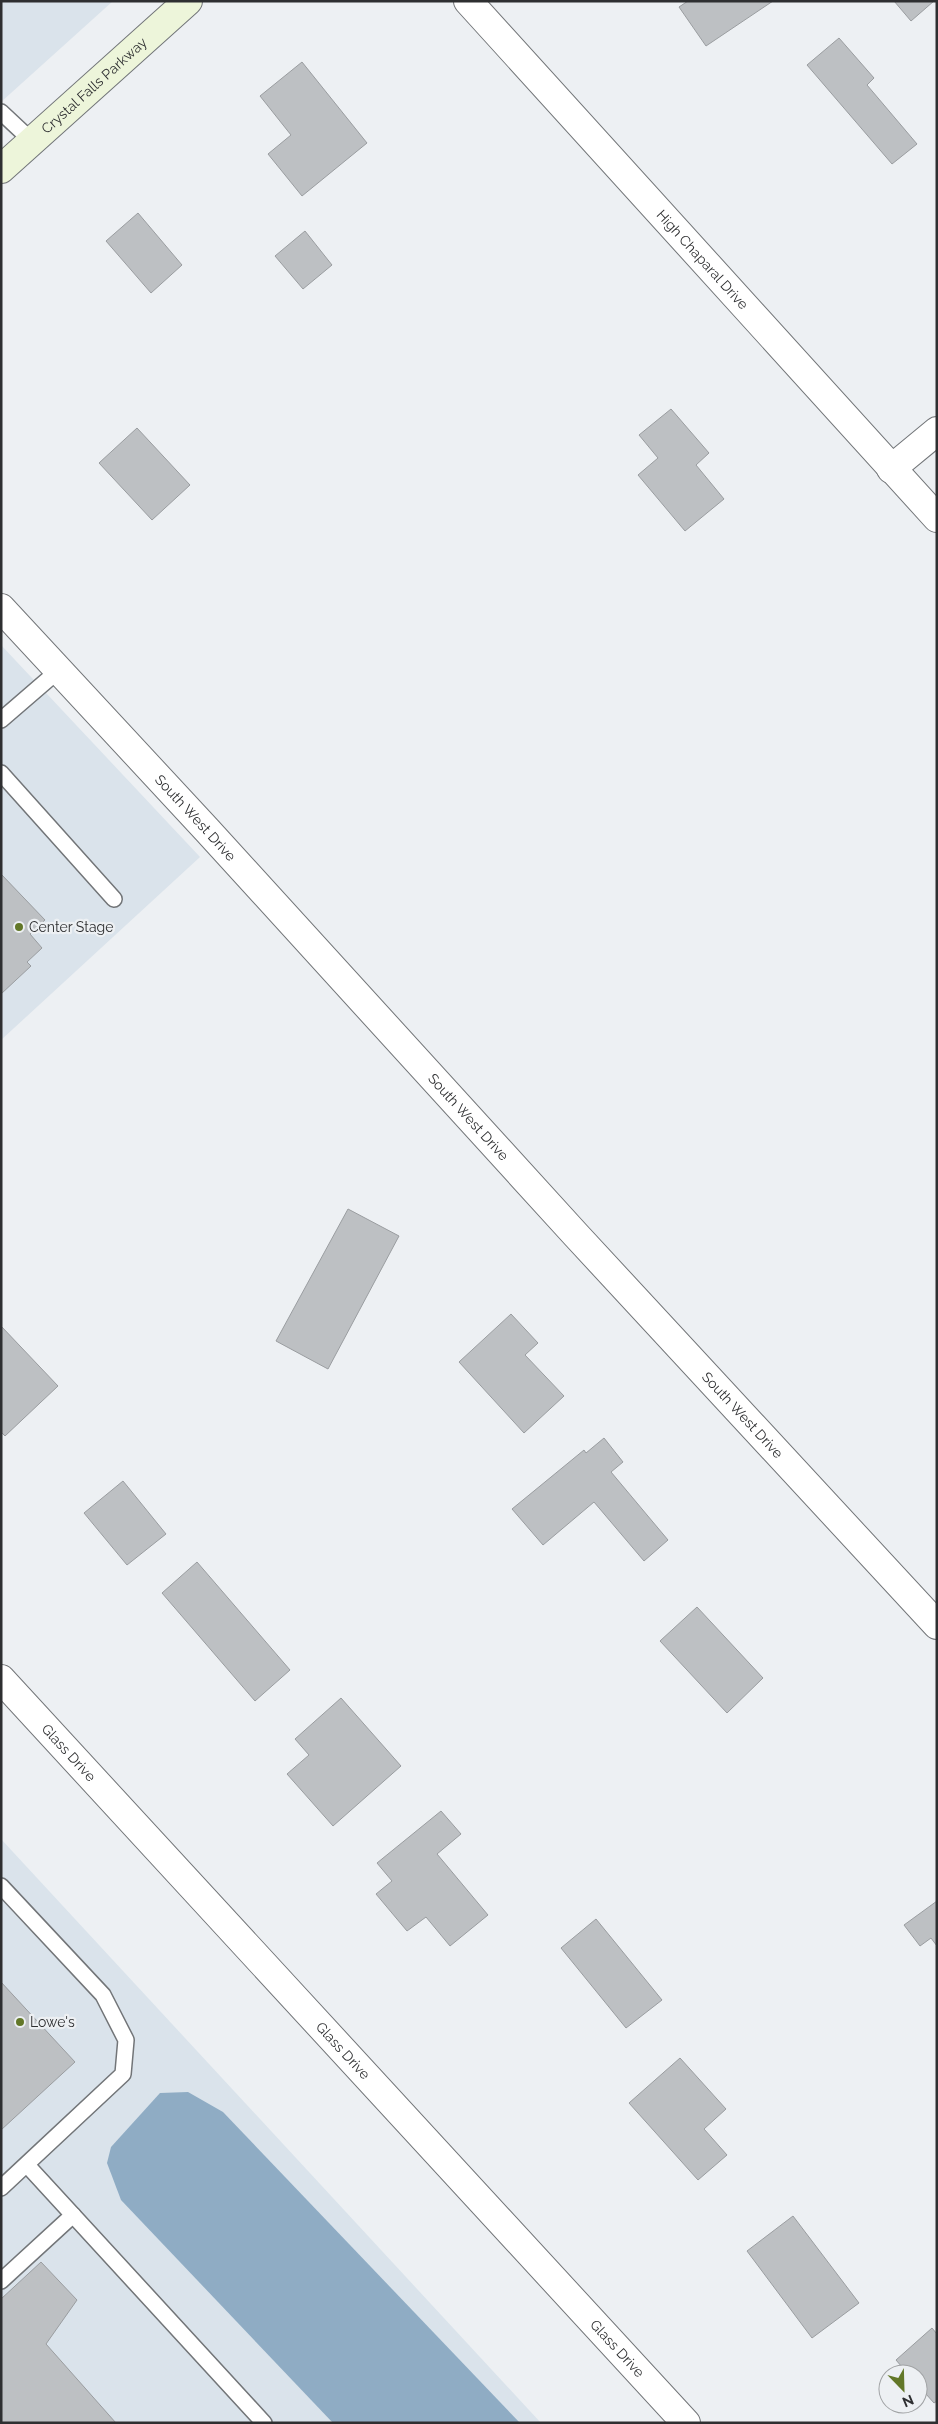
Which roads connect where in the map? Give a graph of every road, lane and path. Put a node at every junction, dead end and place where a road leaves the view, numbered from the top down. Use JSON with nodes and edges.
{"nodes":[{"id":1,"x":188,"y":1,"type":"edge"},
{"id":2,"x":468,"y":1,"type":"edge"},
{"id":3,"x":1,"y":112,"type":"edge"},
{"id":4,"x":32,"y":141,"type":"junction"},
{"id":5,"x":1,"y":170,"type":"edge"},
{"id":6,"x":937,"y":431,"type":"edge"},
{"id":7,"x":891,"y":469,"type":"junction"},
{"id":8,"x":937,"y":518,"type":"edge"},
{"id":9,"x":1,"y":608,"type":"edge"},
{"id":10,"x":59,"y":670,"type":"junction"},
{"id":11,"x":1,"y":720,"type":"edge"},
{"id":12,"x":1,"y":773,"type":"edge"},
{"id":13,"x":114,"y":899,"type":"dead end"},
{"id":14,"x":937,"y":1625,"type":"edge"},
{"id":15,"x":1,"y":1679,"type":"edge"},
{"id":16,"x":1,"y":1886,"type":"edge"},
{"id":17,"x":27,"y":2165,"type":"junction"},
{"id":18,"x":1,"y":2188,"type":"edge"},
{"id":19,"x":73,"y":2215,"type":"junction"},
{"id":20,"x":1,"y":2281,"type":"edge"},
{"id":21,"x":264,"y":2423,"type":"edge"},
{"id":22,"x":686,"y":2423,"type":"edge"}],
"edges":[{"from":1,"to":4,"type":"main road","name":"Crystal Falls Parkway"},
{"from":2,"to":7,"type":"street","name":"High Chaparal Drive"},
{"from":3,"to":4,"type":"lane"},
{"from":4,"to":5,"type":"main road","name":"Crystal Falls Parkway"},
{"from":6,"to":7,"type":"street"},
{"from":7,"to":8,"type":"street","name":"High Chaparal Drive"},
{"from":9,"to":10,"type":"street","name":"South West Drive"},
{"from":10,"to":11,"type":"lane"},
{"from":10,"to":14,"type":"street","name":"South West Drive"},
{"from":12,"to":13,"type":"lane"},
{"from":15,"to":22,"type":"street","name":"Glass Drive"},
{"from":16,"to":17,"type":"lane"},
{"from":17,"to":18,"type":"lane"},
{"from":17,"to":19,"type":"lane"},
{"from":19,"to":20,"type":"lane"},
{"from":19,"to":21,"type":"lane"}]}
